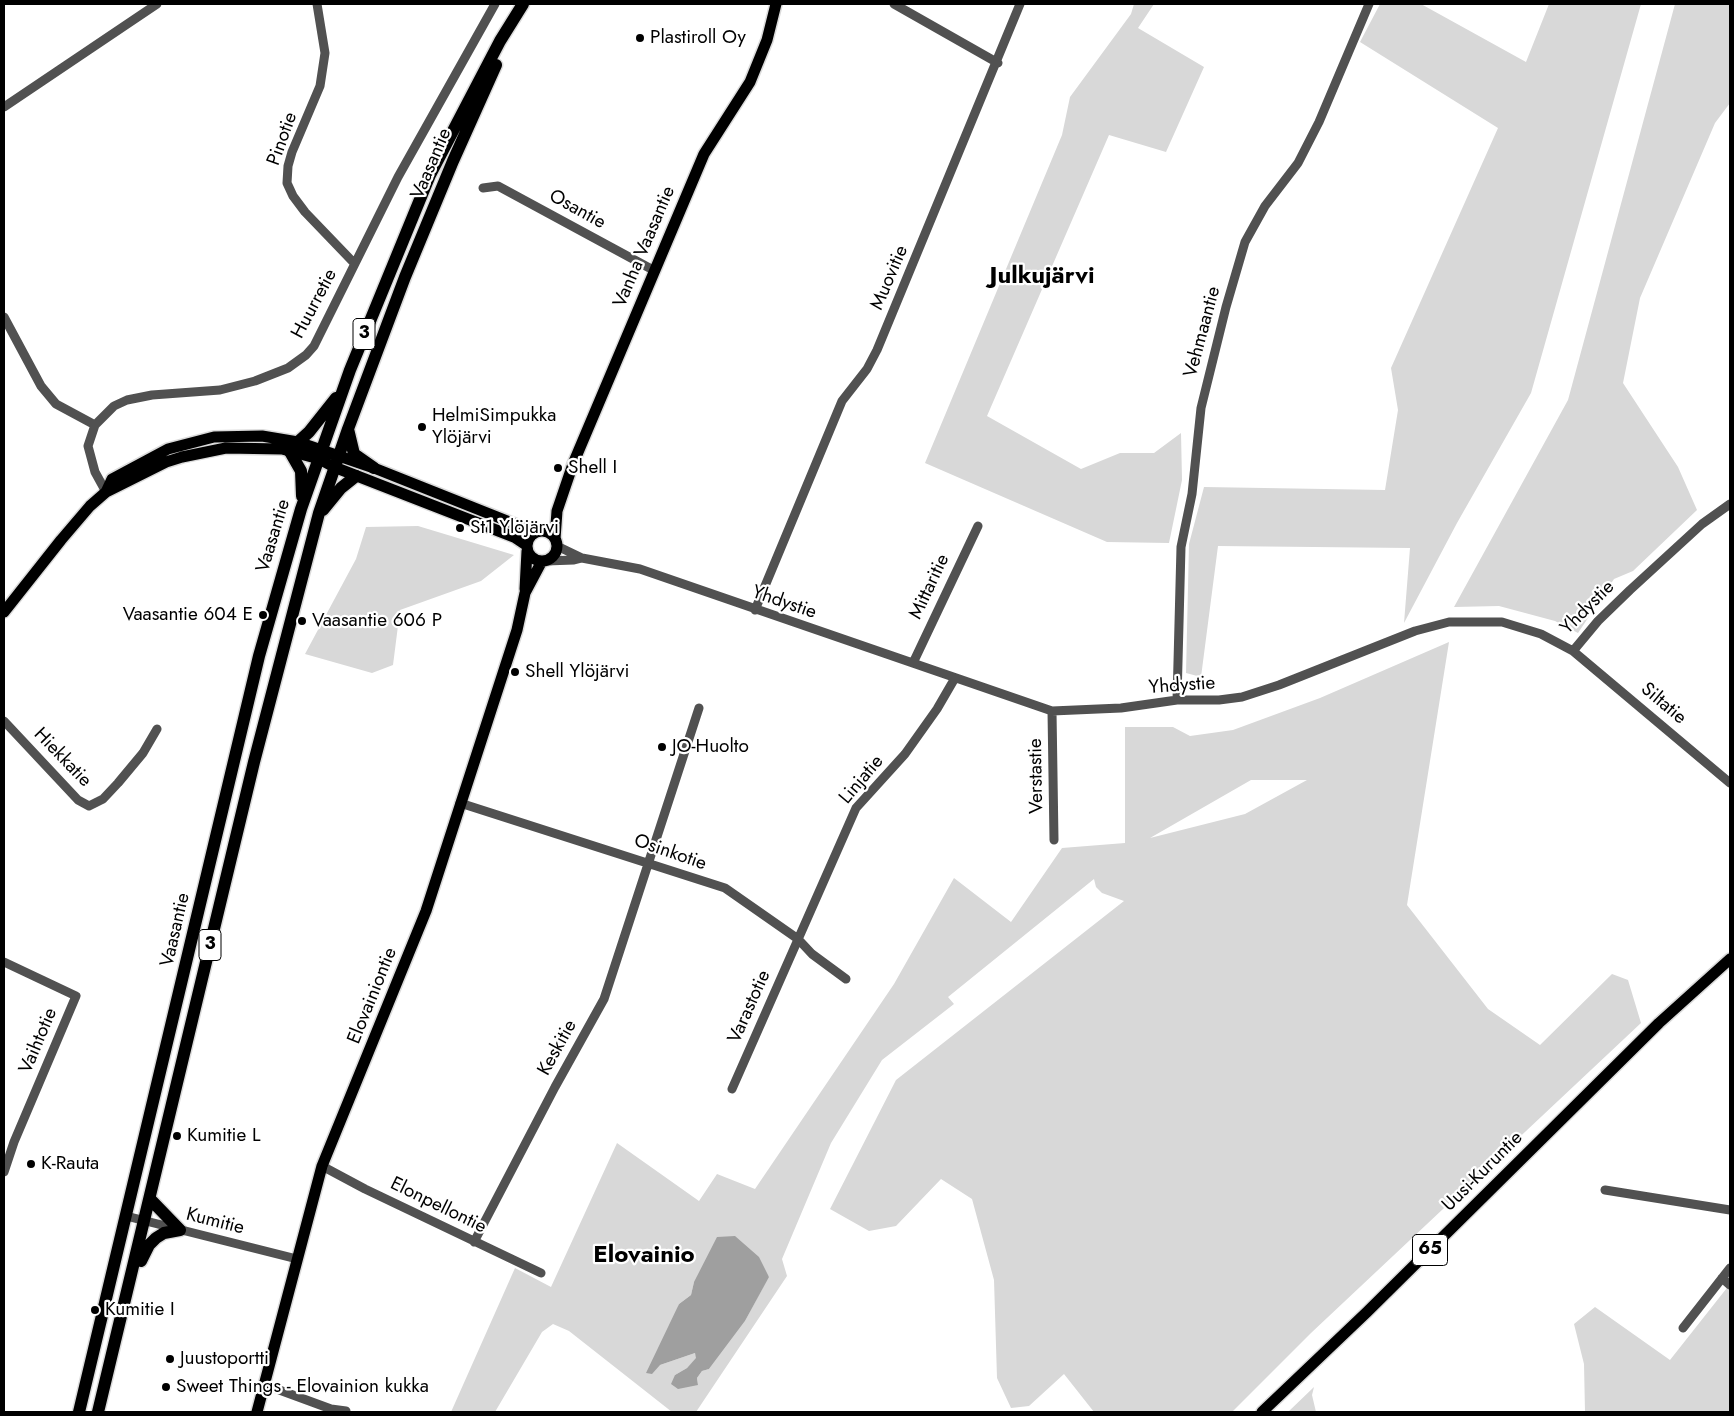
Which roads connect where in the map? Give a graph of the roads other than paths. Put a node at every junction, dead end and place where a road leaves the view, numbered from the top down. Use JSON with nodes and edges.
{"nodes":[{"id":1,"x":158,"y":4,"type":"edge"},
{"id":2,"x":317,"y":4,"type":"edge"},
{"id":3,"x":495,"y":4,"type":"edge"},
{"id":4,"x":524,"y":4,"type":"edge"},
{"id":5,"x":776,"y":4,"type":"edge"},
{"id":6,"x":894,"y":4,"type":"edge"},
{"id":7,"x":1020,"y":4,"type":"edge"},
{"id":8,"x":1369,"y":4,"type":"edge"},
{"id":9,"x":998,"y":63,"type":"junction"},
{"id":10,"x":4,"y":107,"type":"edge"},
{"id":11,"x":483,"y":188,"type":"dead end"},
{"id":12,"x":354,"y":262,"type":"junction"},
{"id":13,"x":654,"y":271,"type":"junction"},
{"id":14,"x":4,"y":318,"type":"edge"},
{"id":15,"x":342,"y":390,"type":"junction"},
{"id":16,"x":95,"y":425,"type":"junction"},
{"id":17,"x":348,"y":428,"type":"junction"},
{"id":18,"x":293,"y":446,"type":"junction"},
{"id":19,"x":321,"y":454,"type":"junction"},
{"id":20,"x":337,"y":462,"type":"junction"},
{"id":21,"x":374,"y":468,"type":"junction"},
{"id":22,"x":356,"y":476,"type":"junction"},
{"id":23,"x":106,"y":492,"type":"junction"},
{"id":24,"x":1730,"y":504,"type":"edge"},
{"id":25,"x":301,"y":509,"type":"junction"},
{"id":26,"x":557,"y":511,"type":"junction"},
{"id":27,"x":319,"y":513,"type":"junction"},
{"id":28,"x":978,"y":526,"type":"dead end"},
{"id":29,"x":538,"y":532,"type":"junction"},
{"id":30,"x":556,"y":543,"type":"junction"},
{"id":31,"x":527,"y":548,"type":"junction"},
{"id":32,"x":582,"y":558,"type":"junction"},
{"id":33,"x":544,"y":561,"type":"junction"},
{"id":34,"x":525,"y":593,"type":"junction"},
{"id":35,"x":755,"y":610,"type":"junction"},
{"id":36,"x":4,"y":612,"type":"edge"},
{"id":37,"x":1573,"y":651,"type":"junction"},
{"id":38,"x":913,"y":663,"type":"junction"},
{"id":39,"x":955,"y":678,"type":"junction"},
{"id":40,"x":1177,"y":700,"type":"junction"},
{"id":41,"x":699,"y":708,"type":"dead end"},
{"id":42,"x":1052,"y":711,"type":"junction"},
{"id":43,"x":4,"y":721,"type":"edge"},
{"id":44,"x":157,"y":729,"type":"dead end"},
{"id":45,"x":1730,"y":783,"type":"edge"},
{"id":46,"x":460,"y":802,"type":"junction"},
{"id":47,"x":1054,"y":840,"type":"dead end"},
{"id":48,"x":648,"y":862,"type":"junction"},
{"id":49,"x":798,"y":939,"type":"junction"},
{"id":50,"x":1730,"y":959,"type":"edge"},
{"id":51,"x":4,"y":962,"type":"edge"},
{"id":52,"x":846,"y":980,"type":"dead end"},
{"id":53,"x":732,"y":1089,"type":"dead end"},
{"id":54,"x":322,"y":1166,"type":"junction"},
{"id":55,"x":4,"y":1172,"type":"edge"},
{"id":56,"x":1605,"y":1190,"type":"dead end"},
{"id":57,"x":150,"y":1199,"type":"junction"},
{"id":58,"x":1730,"y":1210,"type":"edge"},
{"id":59,"x":126,"y":1216,"type":"junction"},
{"id":60,"x":144,"y":1221,"type":"junction"},
{"id":61,"x":180,"y":1230,"type":"junction"},
{"id":62,"x":474,"y":1242,"type":"junction"},
{"id":63,"x":297,"y":1259,"type":"junction"},
{"id":64,"x":1730,"y":1268,"type":"edge"},
{"id":65,"x":541,"y":1273,"type":"dead end"},
{"id":66,"x":1722,"y":1278,"type":"junction"},
{"id":67,"x":1730,"y":1285,"type":"edge"},
{"id":68,"x":130,"y":1289,"type":"junction"},
{"id":69,"x":1683,"y":1328,"type":"dead end"},
{"id":70,"x":263,"y":1384,"type":"junction"},
{"id":71,"x":346,"y":1411,"type":"edge"},
{"id":72,"x":79,"y":1412,"type":"edge"},
{"id":73,"x":98,"y":1412,"type":"edge"},
{"id":74,"x":257,"y":1412,"type":"edge"},
{"id":75,"x":1262,"y":1412,"type":"edge"}],
"edges":[{"from":1,"to":10,"type":"street"},
{"from":2,"to":12,"type":"street","name":"Pinotie"},
{"from":3,"to":12,"type":"street","name":"Huurretie"},
{"from":4,"to":15,"type":"highway","name":"Vaasantie","number":"3"},
{"from":4,"to":17,"type":"highway","name":"Vaasantie","number":"3"},
{"from":5,"to":13,"type":"main road","name":"Vanha Vaasantie"},
{"from":6,"to":9,"type":"street"},
{"from":7,"to":9,"type":"street","name":"Muovitie"},
{"from":8,"to":40,"type":"street","name":"Vehmaantie"},
{"from":9,"to":35,"type":"street","name":"Muovitie"},
{"from":11,"to":13,"type":"street","name":"Osantie"},
{"from":12,"to":16,"type":"street","name":"Huurretie"},
{"from":13,"to":26,"type":"main road","name":"Vanha Vaasantie"},
{"from":14,"to":16,"type":"street"},
{"from":15,"to":18,"type":"highway"},
{"from":15,"to":19,"type":"highway","name":"Vaasantie","number":"3"},
{"from":16,"to":23,"type":"street","name":"Huurretie"},
{"from":17,"to":20,"type":"highway","name":"Vaasantie","number":"3"},
{"from":17,"to":21,"type":"highway"},
{"from":18,"to":19,"type":"main road"},
{"from":18,"to":23,"type":"main road"},
{"from":18,"to":25,"type":"highway"},
{"from":19,"to":20,"type":"main road"},
{"from":19,"to":25,"type":"highway","name":"Vaasantie","number":"3"},
{"from":20,"to":21,"type":"main road"},
{"from":20,"to":22,"type":"main road"},
{"from":20,"to":27,"type":"highway","name":"Vaasantie","number":"3"},
{"from":21,"to":29,"type":"main road"},
{"from":22,"to":27,"type":"highway"},
{"from":22,"to":31,"type":"main road"},
{"from":23,"to":36,"type":"main road"},
{"from":24,"to":37,"type":"street","name":"Yhdystie"},
{"from":25,"to":59,"type":"highway","name":"Vaasantie","number":"3"},
{"from":26,"to":29,"type":"main road","name":"Vanha Vaasantie"},
{"from":26,"to":30,"type":"main road","name":"Vanha Vaasantie"},
{"from":27,"to":57,"type":"highway","name":"Vaasantie","number":"3"},
{"from":28,"to":38,"type":"street","name":"Mittaritie"},
{"from":29,"to":30,"type":"main road"},
{"from":29,"to":31,"type":"main road"},
{"from":30,"to":32,"type":"street","name":"Yhdystie"},
{"from":30,"to":33,"type":"main road"},
{"from":31,"to":33,"type":"main road"},
{"from":31,"to":34,"type":"main road","name":"Elovainiontie"},
{"from":32,"to":33,"type":"street","name":"Yhdystie"},
{"from":32,"to":35,"type":"street","name":"Yhdystie"},
{"from":33,"to":34,"type":"main road","name":"Elovainiontie"},
{"from":34,"to":46,"type":"main road","name":"Elovainiontie"},
{"from":35,"to":38,"type":"street","name":"Yhdystie"},
{"from":37,"to":40,"type":"street","name":"Yhdystie"},
{"from":37,"to":45,"type":"street","name":"Siltatie"},
{"from":38,"to":39,"type":"street","name":"Yhdystie"},
{"from":39,"to":42,"type":"street","name":"Yhdystie"},
{"from":39,"to":49,"type":"street","name":"Linjatie"},
{"from":40,"to":42,"type":"street","name":"Yhdystie"},
{"from":41,"to":48,"type":"street","name":"Keskitie"},
{"from":42,"to":47,"type":"street","name":"Verstastie"},
{"from":43,"to":44,"type":"street","name":"Hiekkatie"},
{"from":46,"to":48,"type":"street","name":"Osinkotie"},
{"from":46,"to":54,"type":"main road","name":"Elovainiontie"},
{"from":48,"to":49,"type":"street","name":"Osinkotie"},
{"from":48,"to":62,"type":"street","name":"Keskitie"},
{"from":49,"to":52,"type":"street","name":"Osinkotie"},
{"from":49,"to":53,"type":"street","name":"Varastotie"},
{"from":50,"to":75,"type":"main road","name":"Uusi-Kuruntie","number":"65"},
{"from":51,"to":55,"type":"street","name":"Vaihtotie"},
{"from":54,"to":62,"type":"street","name":"Elonpellontie"},
{"from":54,"to":63,"type":"main road","name":"Elovainiontie"},
{"from":56,"to":58,"type":"street"},
{"from":57,"to":60,"type":"highway","name":"Vaasantie","number":"3"},
{"from":57,"to":61,"type":"highway"},
{"from":59,"to":60,"type":"street","name":"Kumitie"},
{"from":59,"to":72,"type":"highway","name":"Vaasantie","number":"3"},
{"from":60,"to":61,"type":"street","name":"Kumitie"},
{"from":60,"to":68,"type":"highway","name":"Vaasantie","number":"3"},
{"from":61,"to":63,"type":"street","name":"Kumitie"},
{"from":61,"to":68,"type":"highway"},
{"from":62,"to":65,"type":"street","name":"Elonpellontie"},
{"from":63,"to":70,"type":"main road","name":"Elovainiontie"},
{"from":64,"to":66,"type":"street"},
{"from":66,"to":67,"type":"street"},
{"from":66,"to":69,"type":"street"},
{"from":68,"to":73,"type":"highway","name":"Vaasantie","number":"3"},
{"from":70,"to":71,"type":"street"},
{"from":70,"to":74,"type":"main road","name":"Elovainiontie"}]}
